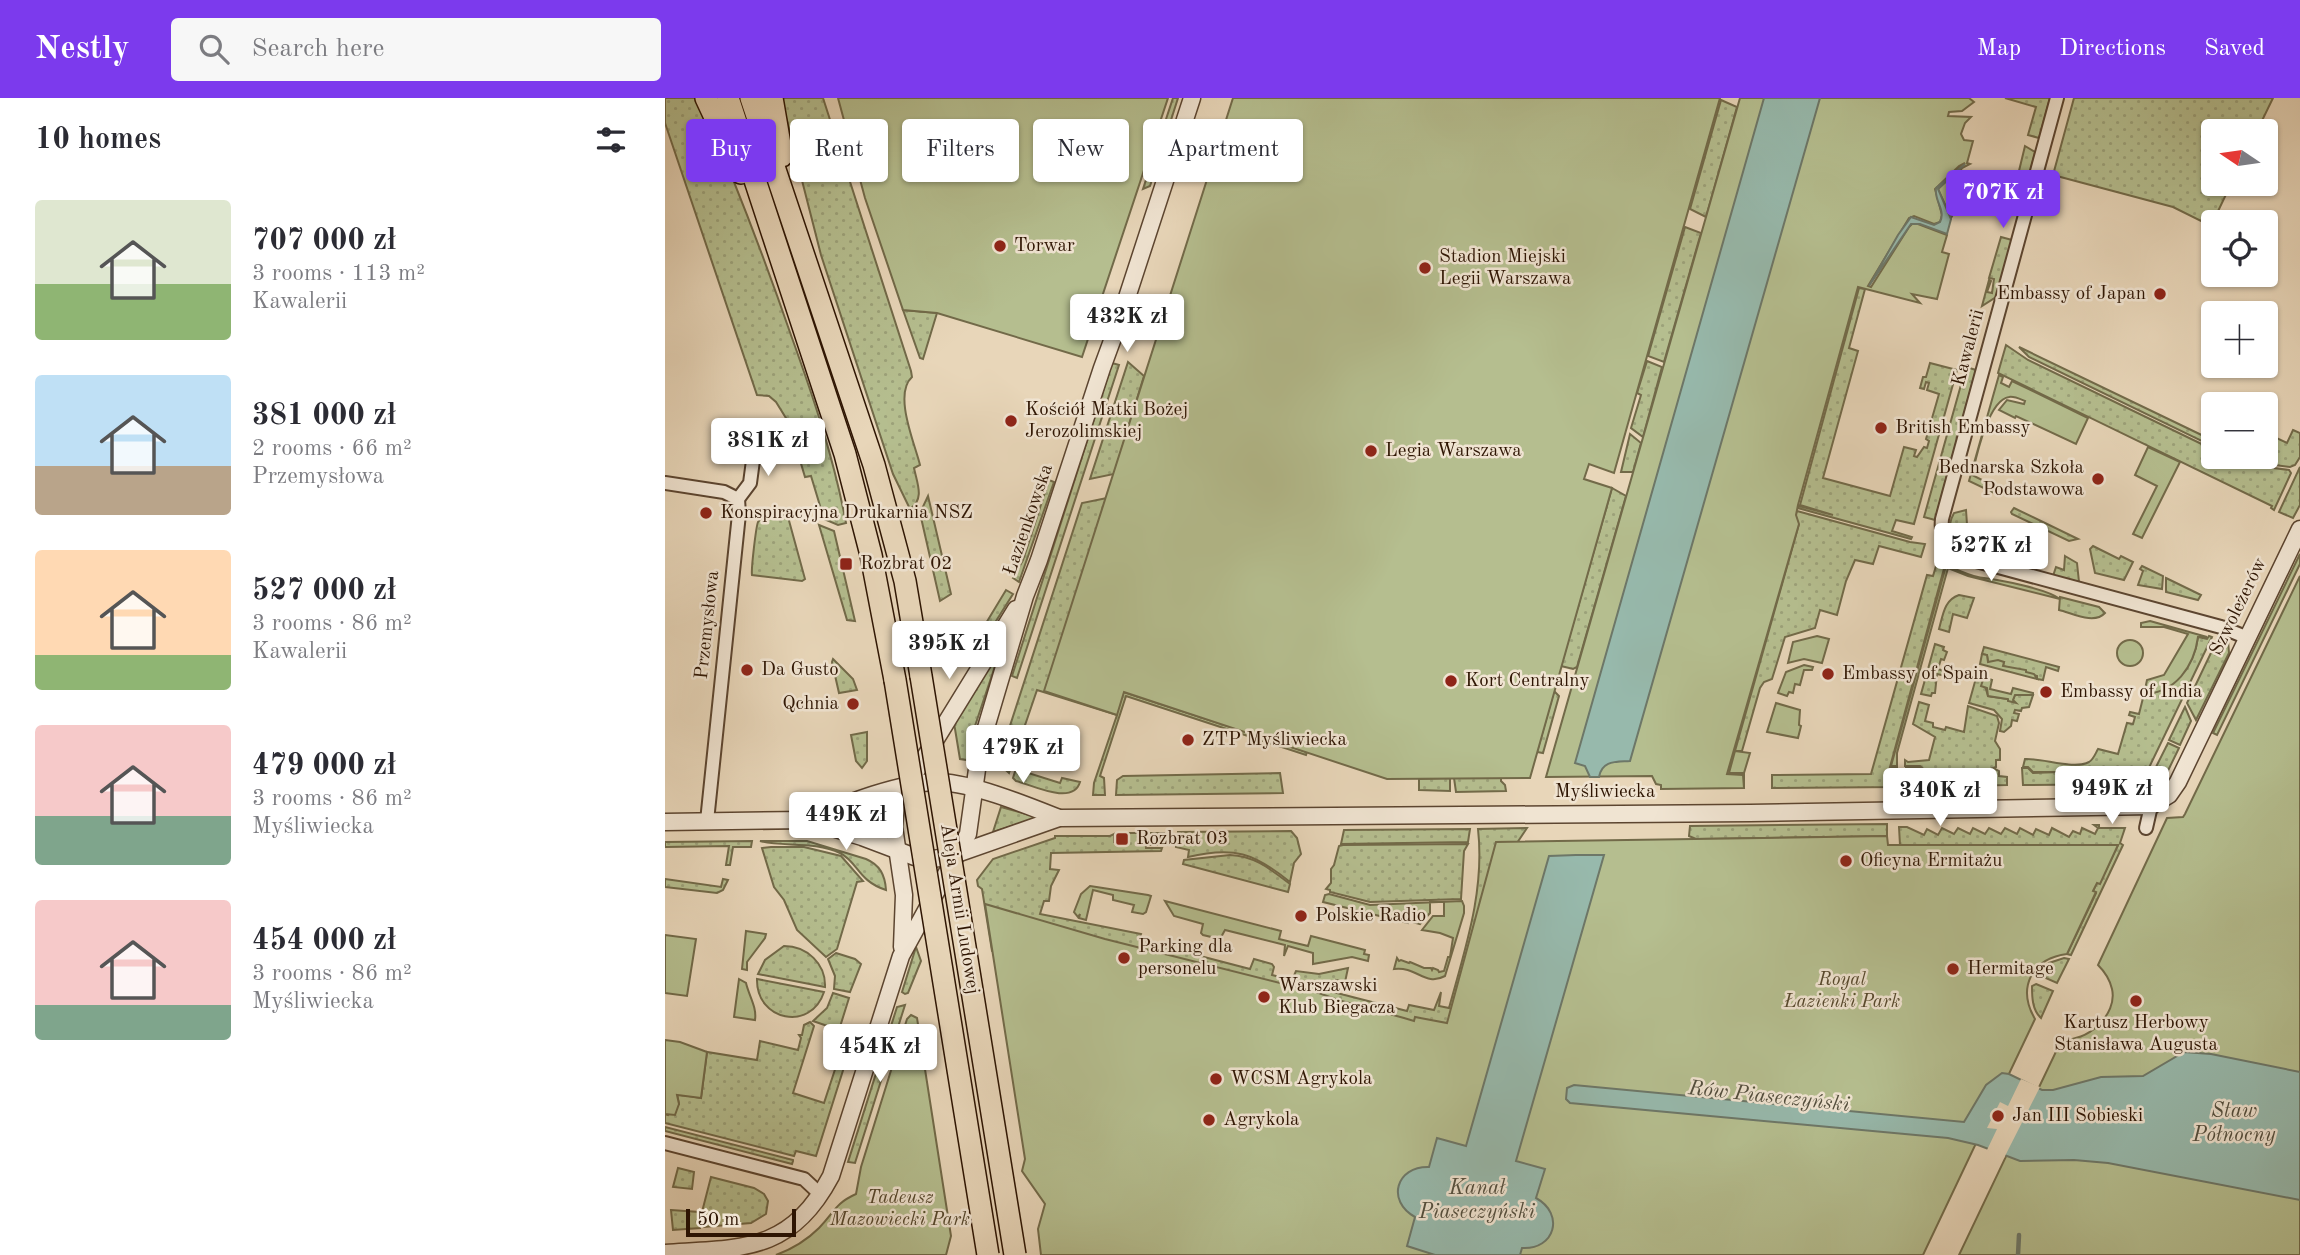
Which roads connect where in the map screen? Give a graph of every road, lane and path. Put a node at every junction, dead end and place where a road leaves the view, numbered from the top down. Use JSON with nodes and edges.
{"nodes":[{"id":1,"x":706,"y":98,"type":"edge"},
{"id":2,"x":728,"y":98,"type":"edge"},
{"id":3,"x":751,"y":98,"type":"edge"},
{"id":4,"x":772,"y":98,"type":"edge"},
{"id":5,"x":1192,"y":98,"type":"edge"},
{"id":6,"x":2057,"y":98,"type":"edge"},
{"id":7,"x":776,"y":240,"type":"junction"},
{"id":8,"x":801,"y":244,"type":"junction"},
{"id":9,"x":756,"y":438,"type":"dead end"},
{"id":10,"x":665,"y":483,"type":"edge"},
{"id":11,"x":738,"y":499,"type":"junction"},
{"id":12,"x":2300,"y":529,"type":"edge"},
{"id":13,"x":1025,"y":596,"type":"junction"},
{"id":14,"x":2248,"y":638,"type":"junction"},
{"id":15,"x":905,"y":786,"type":"junction"},
{"id":16,"x":974,"y":790,"type":"junction"},
{"id":17,"x":2151,"y":806,"type":"junction"},
{"id":18,"x":1059,"y":818,"type":"junction"},
{"id":19,"x":806,"y":820,"type":"junction"},
{"id":20,"x":707,"y":821,"type":"junction"},
{"id":21,"x":665,"y":822,"type":"edge"},
{"id":22,"x":2146,"y":828,"type":"dead end"},
{"id":23,"x":897,"y":852,"type":"junction"},
{"id":24,"x":960,"y":853,"type":"junction"},
{"id":25,"x":901,"y":956,"type":"junction"},
{"id":26,"x":665,"y":1143,"type":"edge"},
{"id":27,"x":820,"y":1194,"type":"junction"},
{"id":28,"x":665,"y":1253,"type":"edge"},
{"id":29,"x":988,"y":1255,"type":"edge"},
{"id":30,"x":1015,"y":1255,"type":"edge"}],
"edges":[{"from":1,"to":7,"type":"main road"},
{"from":2,"to":7,"type":"main road"},
{"from":3,"to":8,"type":"main road"},
{"from":4,"to":8,"type":"main road"},
{"from":5,"to":13,"type":"street","name":"Łazienkowska"},
{"from":6,"to":14,"type":"street","name":"Kawalerii"},
{"from":7,"to":29,"type":"main road","name":"Aleja Armii Ludowej","bridge":true},
{"from":8,"to":30,"type":"main road","name":"Aleja Armii Ludowej","bridge":true},
{"from":9,"to":11,"type":"street","name":"Przemysłowa"},
{"from":10,"to":11,"type":"street"},
{"from":11,"to":20,"type":"street","name":"Przemysłowa"},
{"from":12,"to":14,"type":"street","name":"Szwoleżerów"},
{"from":13,"to":15,"type":"street","name":"Łazienkowska"},
{"from":13,"to":16,"type":"street","name":"Łazienkowska"},
{"from":14,"to":17,"type":"street","name":"Szwoleżerów"},
{"from":15,"to":16,"type":"street"},
{"from":15,"to":19,"type":"street"},
{"from":15,"to":23,"type":"street"},
{"from":16,"to":18,"type":"street","name":"Myśliwiecka"},
{"from":16,"to":24,"type":"street"},
{"from":17,"to":18,"type":"street","name":"Myśliwiecka"},
{"from":17,"to":22,"type":"street"},
{"from":18,"to":24,"type":"street","name":"Myśliwiecka"},
{"from":19,"to":20,"type":"street"},
{"from":19,"to":23,"type":"street"},
{"from":20,"to":21,"type":"street"},
{"from":23,"to":24,"type":"street"},
{"from":23,"to":25,"type":"street"},
{"from":24,"to":25,"type":"street"},
{"from":25,"to":27,"type":"street"},
{"from":26,"to":27,"type":"street"},
{"from":27,"to":28,"type":"street"}]}
